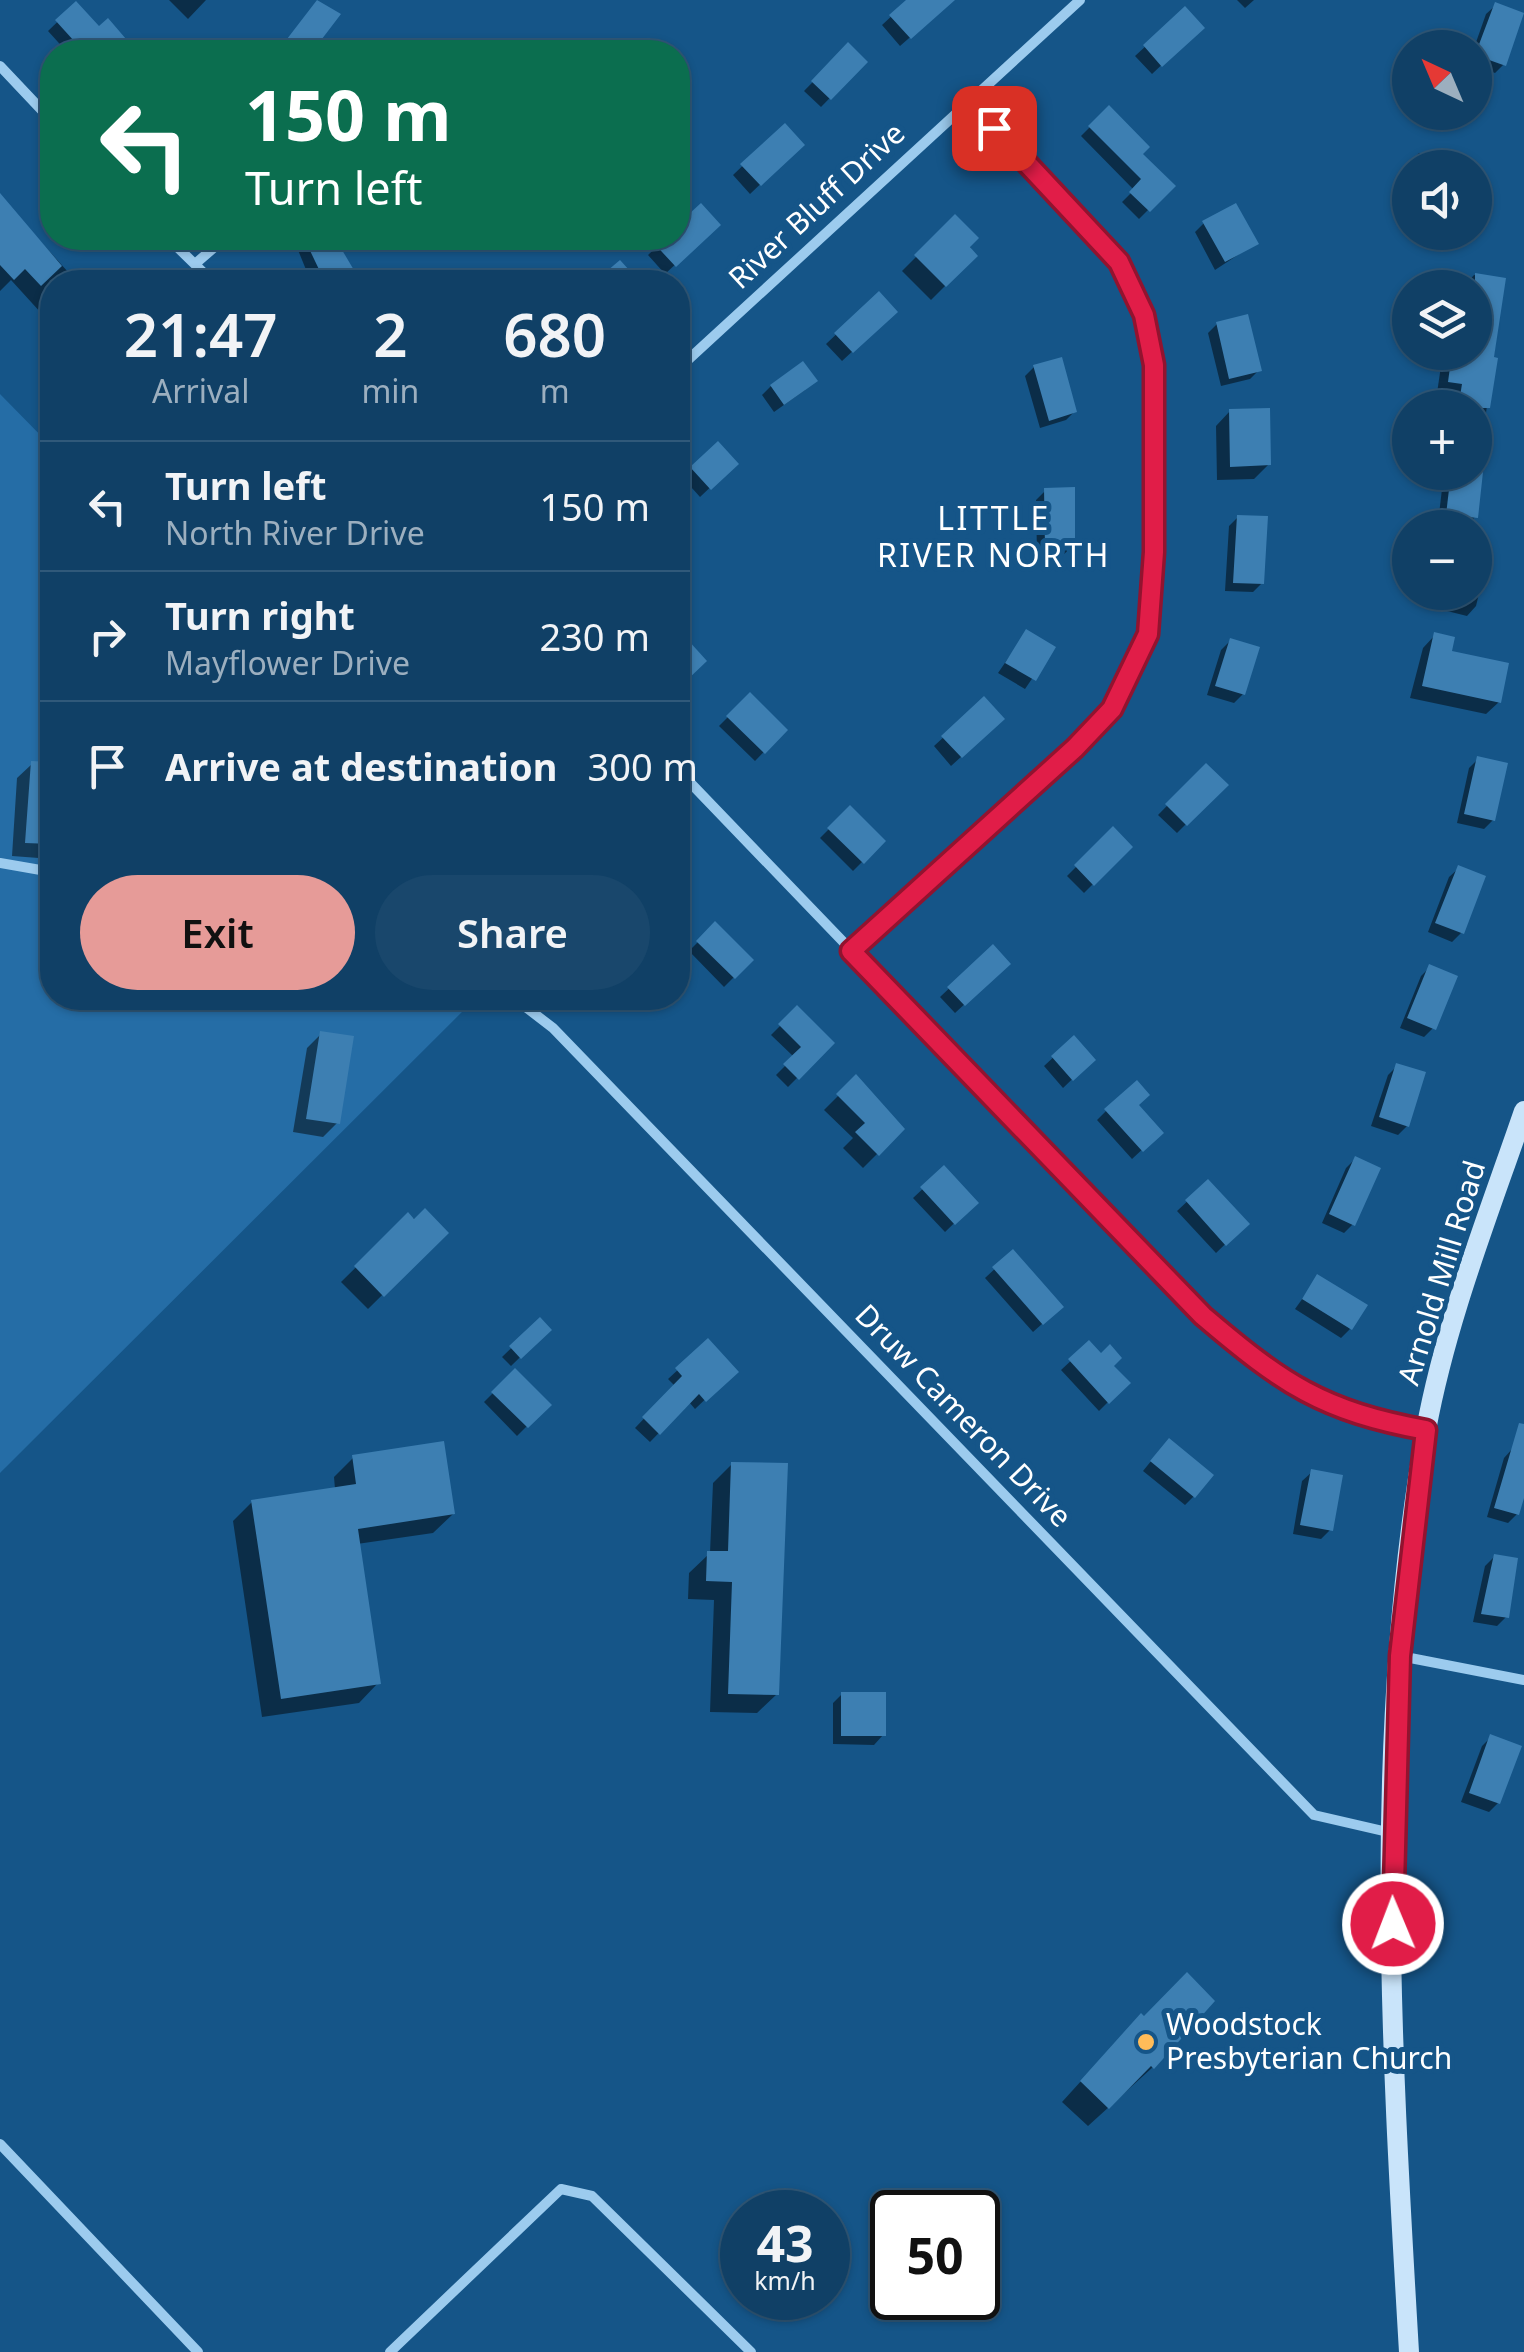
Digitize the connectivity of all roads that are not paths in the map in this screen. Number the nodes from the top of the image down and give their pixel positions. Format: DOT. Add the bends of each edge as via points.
graph roads {
  1 [pos="1080,0"];
  2 [pos="0,66"];
  3 [pos="970,100"];
  4 [pos="40,108"];
  5 [pos="181,250"];
  6 [pos="211,250"];
  7 [pos="196,264"];
  8 [pos="202,270"];
  9 [pos="690,358"];
  10 [pos="690,783"];
  11 [pos="0,863"];
  12 [pos="40,870"];
  13 [pos="851,951"];
  14 [pos="528,1010"];
  15 [pos="1524,1111"];
  16 [pos="1426,1430"];
  17 [pos="1400,1656"];
  18 [pos="1524,1680"];
  19 [pos="1394,1833"];
  20 [pos="0,2144"];
  21 [pos="198,2352"];
  22 [pos="390,2352"];
  23 [pos="751,2352"];
  24 [pos="1409,2352"];
  1 -- 3 [label="street, River Bluff Drive"];
  2 -- 4 [label="street"];
  3 -- 9 [label="street, River Bluff Drive"];
  3 -- 13 [label="street" via="1119,262 1144,315 1154,365 1148,634 1112,709"];
  5 -- 7 [label="street"];
  6 -- 7 [label="street"];
  7 -- 8 [label="street"];
  10 -- 13 [label="street"];
  11 -- 12 [label="street"];
  13 -- 16 [label="street" via="1203,1316 1253,1359 1324,1404"];
  14 -- 19 [label="street, Druw Cameron Drive" via="567,1042 1314,1815"];
  15 -- 16 [label="main road, Arnold Mill Road" via="1450,1329"];
  16 -- 17 [label="main road, Arnold Mill Road"];
  17 -- 18 [label="street"];
  17 -- 19 [label="main road, Arnold Mill Road"];
  19 -- 24 [label="main road, Arnold Mill Road" via="1397,2162"];
  20 -- 21 [label="street"];
  22 -- 23 [label="street" via="561,2189 592,2196"];
}
